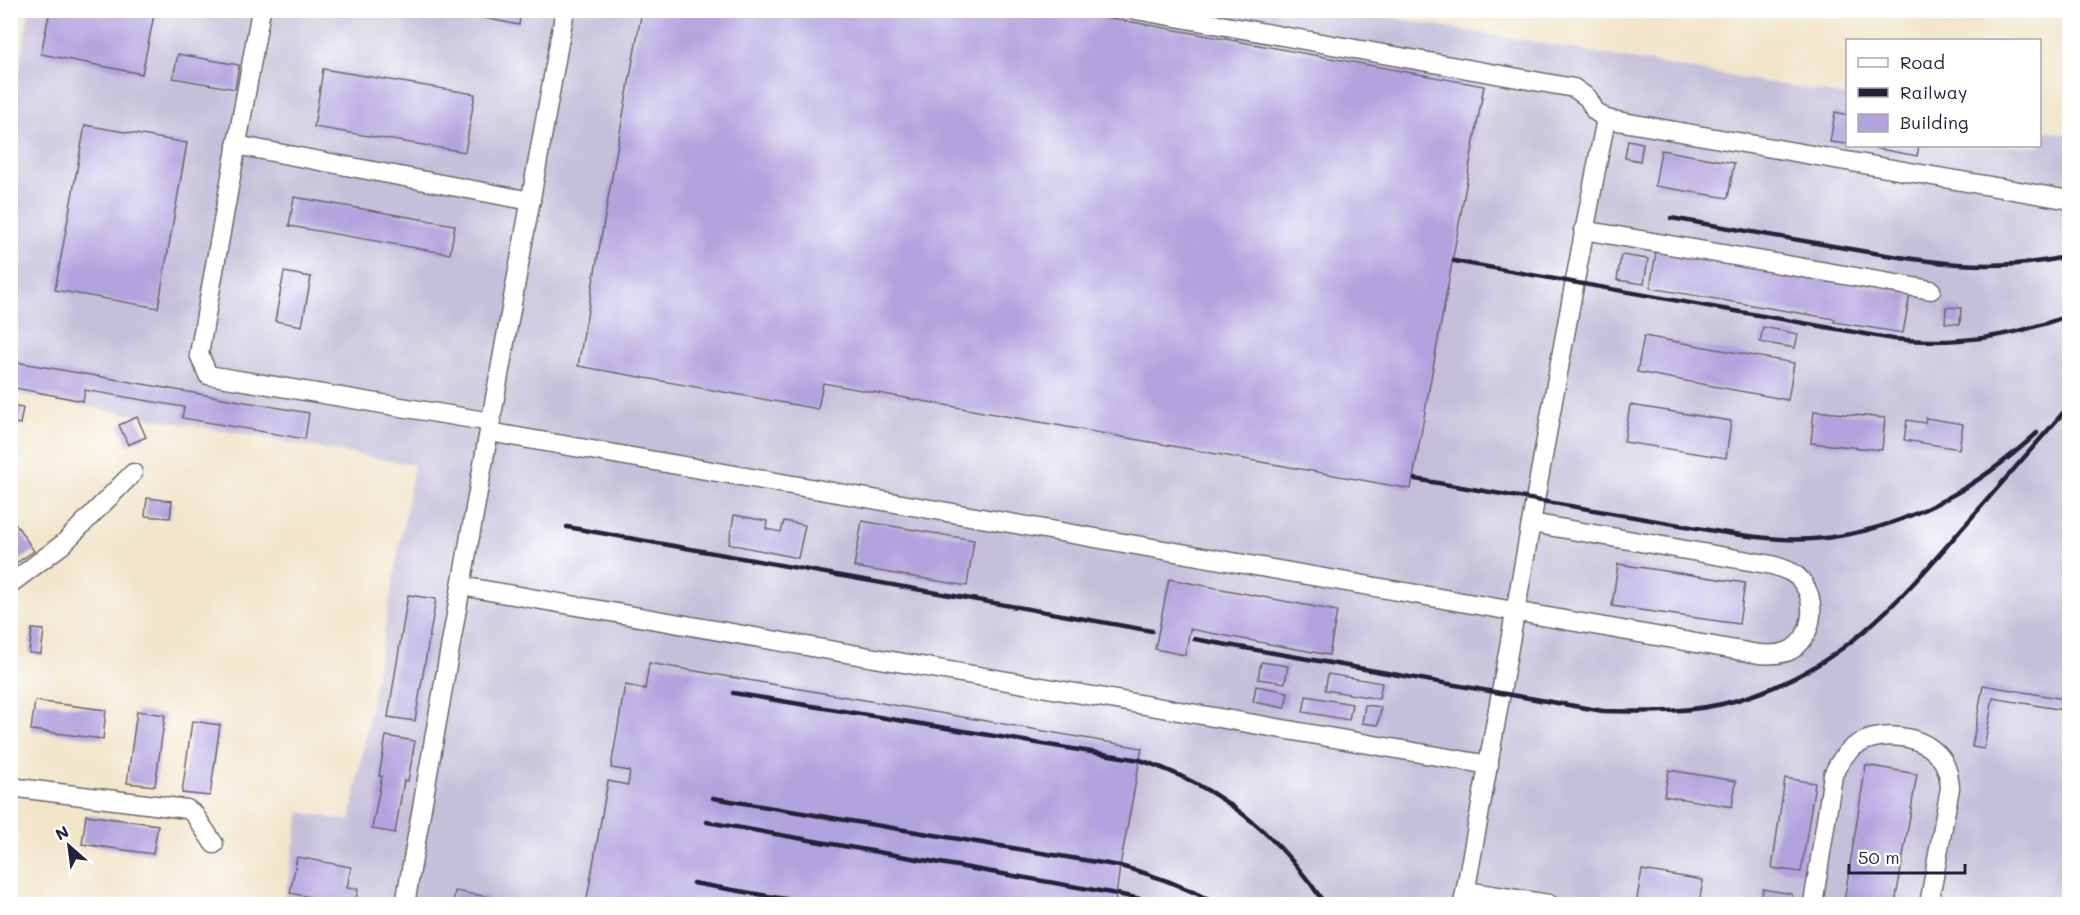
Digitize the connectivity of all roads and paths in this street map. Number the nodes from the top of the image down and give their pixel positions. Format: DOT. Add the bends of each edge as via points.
graph roads {
  1 [pos="261,10"];
  2 [pos="565,10"];
  3 [pos="1136,10"];
  4 [pos="1606,119"];
  5 [pos="237,145"];
  6 [pos="2070,200"];
  7 [pos="531,201"];
  8 [pos="1583,230"];
  9 [pos="1931,291"];
  10 [pos="490,427"];
  11 [pos="133,473"];
  12 [pos="1532,523"];
  13 [pos="10,584"];
  14 [pos="461,586"];
  15 [pos="1516,613"];
  16 [pos="1489,765"];
  17 [pos="10,786"];
  18 [pos="214,844"];
  19 [pos="1464,898"];
  20 [pos="405,904"];
  21 [pos="1549,904"];
  22 [pos="1813,904"];
  23 [pos="1929,904"];
  1 -- 5 [label="street"];
  2 -- 7 [label="street"];
  3 -- 4 [label="street" via="1574,88"];
  4 -- 6 [label="street"];
  4 -- 8 [label="street"];
  5 -- 7 [label="street"];
  5 -- 10 [label="street" via="199,354 208,375"];
  7 -- 10 [label="street"];
  8 -- 9 [label="street"];
  8 -- 12 [label="street"];
  10 -- 14 [label="street"];
  10 -- 15 [label="street"];
  11 -- 13 [label="street" via="63,544"];
  12 -- 15 [label="street"];
  12 -- 15 [label="street" via="1786,569 1804,584 1810,599 1809,628 1790,650 1775,655"];
  14 -- 16 [label="street"];
  14 -- 20 [label="street"];
  15 -- 16 [label="street"];
  16 -- 19 [label="street"];
  17 -- 18 [label="street" via="187,809"];
  19 -- 21 [label="street"];
  22 -- 23 [label="street" via="1833,775 1853,747 1869,738 1889,736 1925,745 1940,757 1948,771 1950,788"];
}
